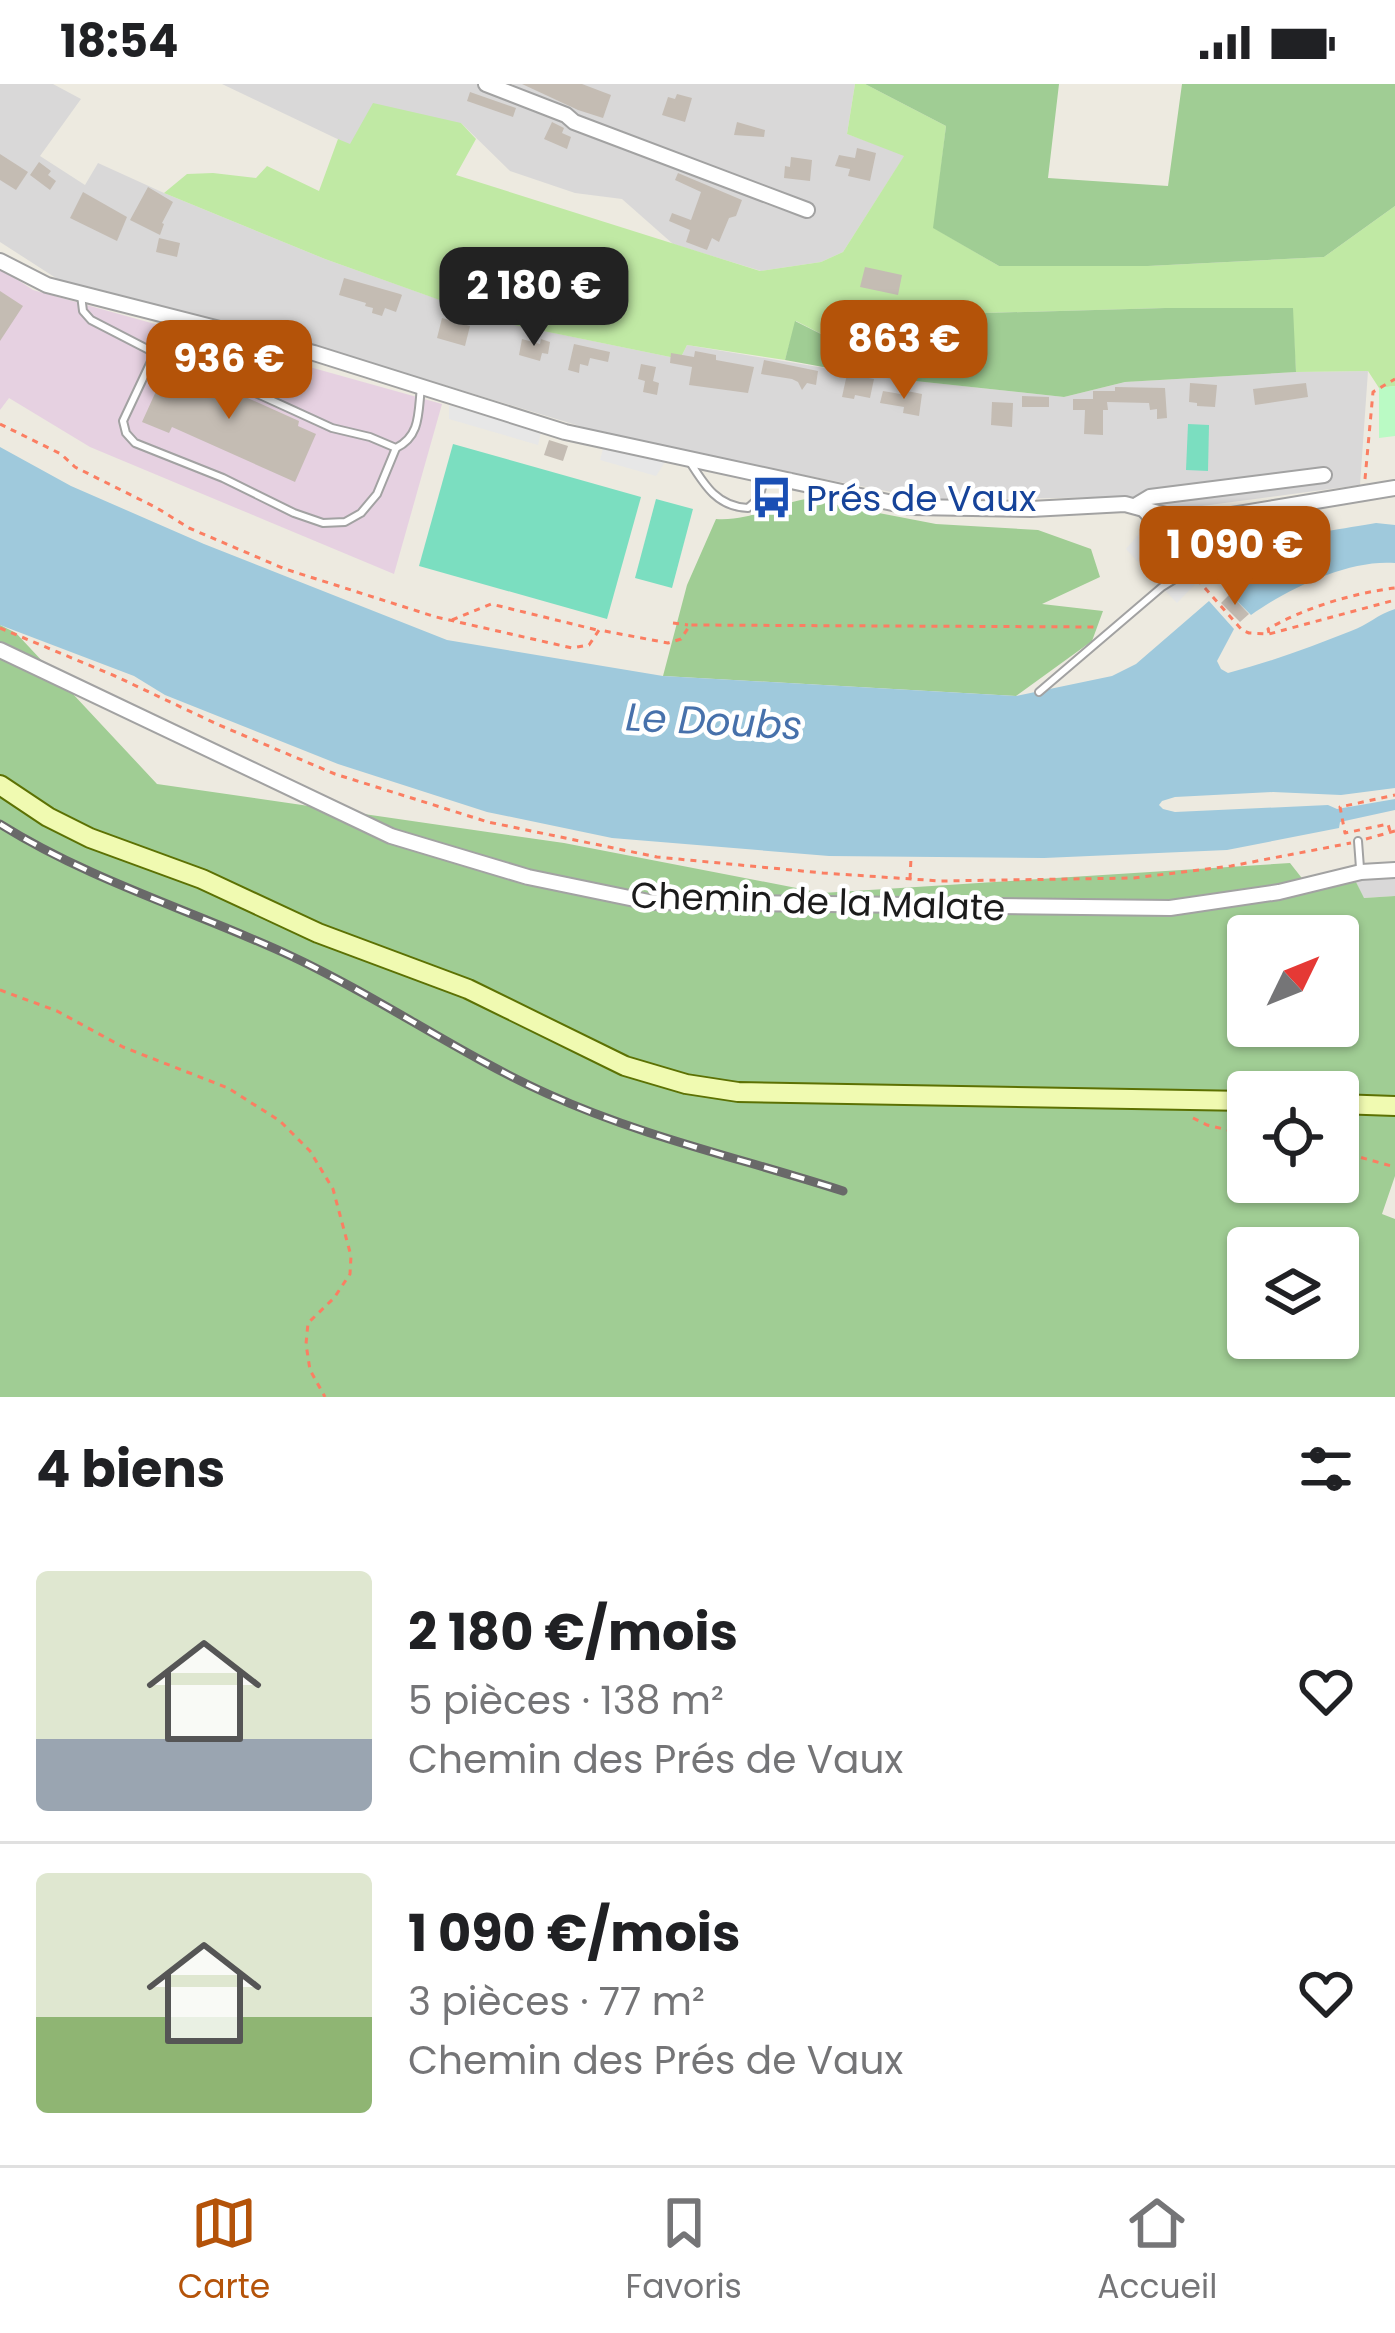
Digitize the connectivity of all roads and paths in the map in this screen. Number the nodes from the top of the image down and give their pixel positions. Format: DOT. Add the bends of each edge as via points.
graph roads {
  1 [pos="486,84"];
  2 [pos="807,210"];
  3 [pos="0,261"];
  4 [pos="81,295"];
  5 [pos="155,353"];
  6 [pos="1395,379"];
  7 [pos="421,386"];
  8 [pos="0,424"];
  9 [pos="396,448"];
  10 [pos="688,459"];
  11 [pos="1324,475"];
  12 [pos="764,476"];
  13 [pos="1395,488"];
  14 [pos="1364,492"];
  15 [pos="1135,506"];
  16 [pos="1258,510"];
  17 [pos="1194,572"];
  18 [pos="1395,588"];
  19 [pos="1395,600"];
  20 [pos="452,620"];
  21 [pos="674,622"];
  22 [pos="690,625"];
  23 [pos="1113,627"];
  24 [pos="0,628"];
  25 [pos="598,630"];
  26 [pos="1269,634"];
  27 [pos="0,650"];
  28 [pos="1040,692"];
  29 [pos="0,785"];
  30 [pos="1395,795"];
  31 [pos="1393,832"];
  32 [pos="1358,841"];
  33 [pos="911,858"];
  34 [pos="1395,870"];
  35 [pos="1361,872"];
  36 [pos="910,879"];
  37 [pos="0,990"];
  38 [pos="1227,1101"];
  39 [pos="1359,1104"];
  40 [pos="1395,1106"];
  41 [pos="1188,1115"];
  42 [pos="1227,1130"];
  43 [pos="1359,1157"];
  44 [pos="1395,1167"];
  45 [pos="325,1397"];
  1 -- 2 [label="street"];
  3 -- 4 [label="street"];
  4 -- 5 [label="lane" via="91,320"];
  4 -- 7 [label="street"];
  5 -- 9 [label="lane"];
  5 -- 9 [label="lane" via="123,421 126,434 294,513 323,523 361,513"];
  6 -- 14 [label="path" via="1373,392"];
  7 -- 9 [label="lane" via="417,429"];
  7 -- 10 [label="street" via="565,432"];
  8 -- 20 [label="path" via="190,528 285,568"];
  10 -- 12 [label="street"];
  10 -- 12 [label="lane" via="734,508 759,498"];
  11 -- 15 [label="street" via="1150,497"];
  12 -- 15 [label="street" via="911,507"];
  13 -- 14 [label="street"];
  14 -- 16 [label="street"];
  15 -- 16 [label="street" via="1208,519"];
  15 -- 17 [label="lane"];
  16 -- 17 [label="path"];
  17 -- 23 [label="lane"];
  17 -- 26 [label="path" via="1241,629"];
  18 -- 26 [label="path" via="1292,616"];
  19 -- 26 [label="path"];
  20 -- 25 [label="path" via="491,604"];
  20 -- 25 [label="path" via="572,648 590,645"];
  21 -- 22 [label="path"];
  22 -- 23 [label="path"];
  22 -- 25 [label="path" via="682,640 668,644"];
  23 -- 28 [label="lane"];
  24 -- 36 [label="path, Chemin de la Malate" via="335,774 488,822 657,857"];
  27 -- 35 [label="street, Chemin de la Malate" via="391,836 649,902 1170,908"];
  29 -- 38 [label="main road" via="90,838 468,989 625,1066 686,1084 738,1092"];
  30 -- 31 [label="path" via="1340,807 1346,833 1388,824"];
  31 -- 32 [label="path, Chemin de la Malate"];
  32 -- 35 [label="lane"];
  32 -- 36 [label="path, Chemin de la Malate" via="1134,878"];
  33 -- 36 [label="path"];
  34 -- 35 [label="street, Chemin de la Malate"];
  37 -- 45 [label="path" via="228,1088 280,1120 310,1151 333,1189 351,1256 350,1274 308,1323 310,1370"];
  39 -- 40 [label="main road"];
  41 -- 42 [label="path"];
  43 -- 44 [label="path"];
}
